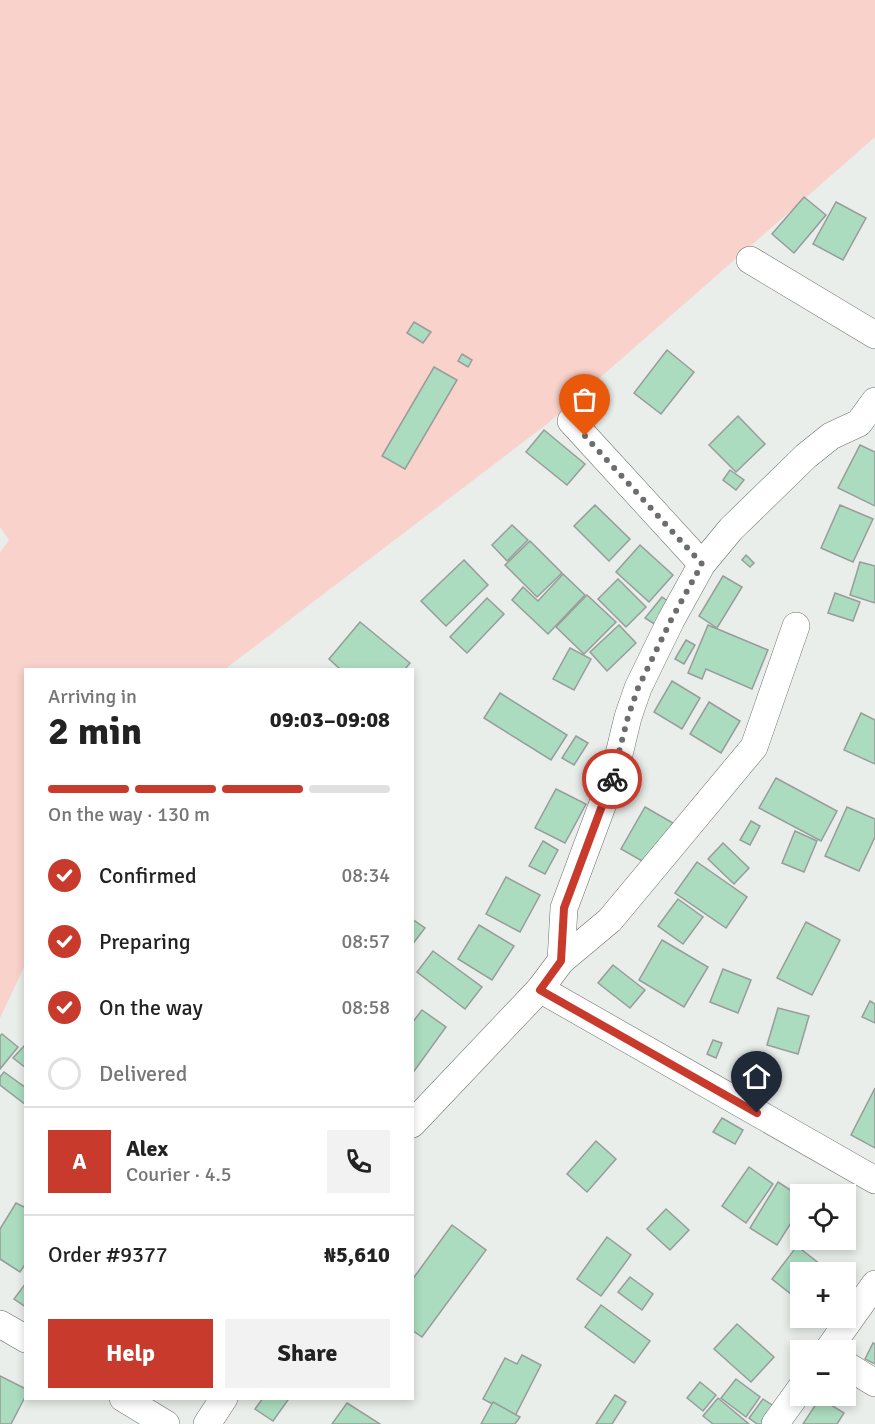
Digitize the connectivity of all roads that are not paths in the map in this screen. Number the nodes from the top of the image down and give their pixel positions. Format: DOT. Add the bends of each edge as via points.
graph roads {
  1 [pos="750,260"];
  2 [pos="875,335"];
  3 [pos="875,401"];
  4 [pos="571,421"];
  5 [pos="867,425"];
  6 [pos="702,564"];
  7 [pos="796,626"];
  8 [pos="561,961"];
  9 [pos="540,990"];
  10 [pos="414,1122"];
  11 [pos="875,1180"];
  12 [pos="875,1284"];
  13 [pos="0,1324"];
  14 [pos="24,1338"];
  15 [pos="835,1340"];
  16 [pos="856,1371"];
  17 [pos="875,1383"];
  18 [pos="126,1400"];
  19 [pos="790,1403"];
  20 [pos="166,1424"];
  21 [pos="775,1424"];
  1 -- 2 [label="street"];
  3 -- 5 [label="street"];
  4 -- 6 [label="street"];
  5 -- 6 [label="street" via="831,436 806,456 730,529"];
  6 -- 8 [label="street" via="638,688 615,771 564,908"];
  7 -- 8 [label="street" via="754,747 610,920"];
  8 -- 9 [label="street"];
  9 -- 10 [label="street"];
  9 -- 11 [label="street"];
  12 -- 15 [label="street"];
  13 -- 14 [label="street"];
  16 -- 17 [label="street"];
  18 -- 20 [label="street"];
  19 -- 21 [label="street"];
}
